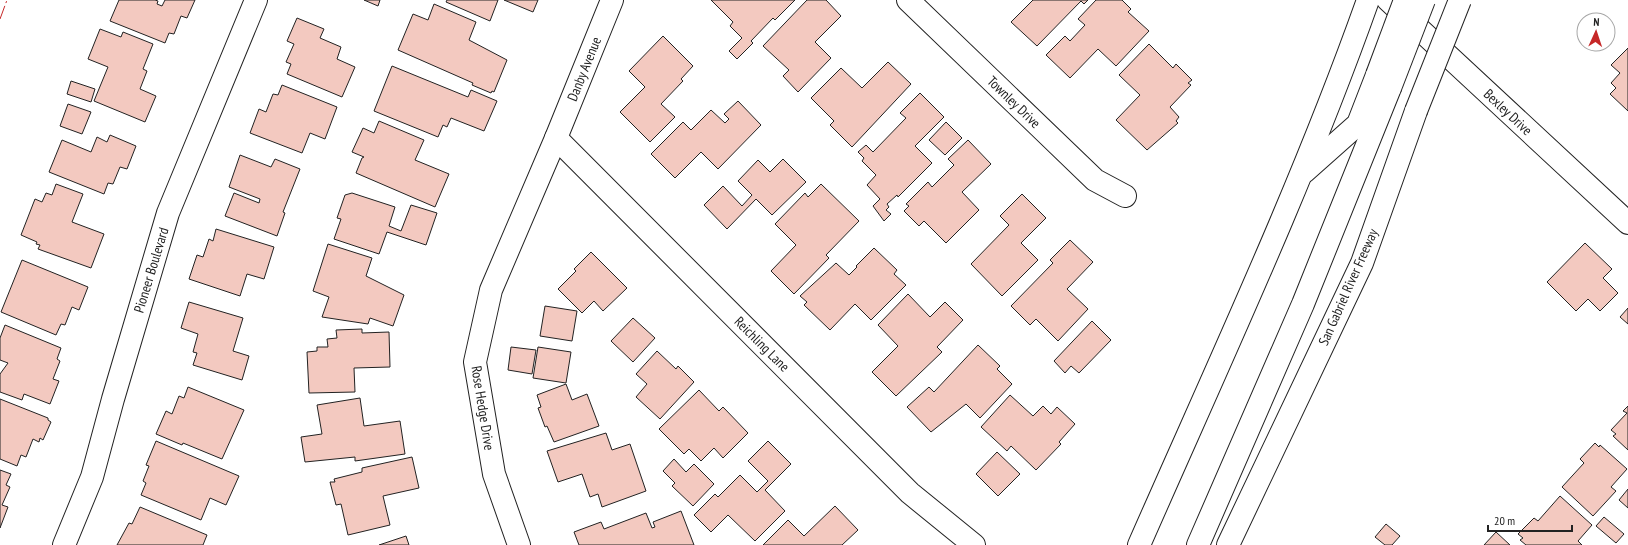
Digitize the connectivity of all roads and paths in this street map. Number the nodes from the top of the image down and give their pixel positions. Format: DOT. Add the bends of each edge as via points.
graph roads {
  1 [pos="256,0"];
  2 [pos="612,0"];
  3 [pos="908,0"];
  4 [pos="1368,0"];
  5 [pos="1388,0"];
  6 [pos="1406,0"];
  7 [pos="1424,0"];
  8 [pos="1460,0"];
  9 [pos="1384,81"];
  10 [pos="556,138"];
  11 [pos="1300,176"];
  12 [pos="1125,196"];
  13 [pos="1628,223"];
  14 [pos="64,545"];
  15 [pos="519,545"];
  16 [pos="974,545"];
  17 [pos="1139,545"];
  18 [pos="1198,545"];
  19 [pos="1228,545"];
  1 -- 14 [label="main road, Pioneer Boulevard" via="168,213 92,477"];
  2 -- 10 [label="main road, Danby Avenue"];
  3 -- 12 [label="main road, Townley Drive" via="1095,180"];
  4 -- 11 [label="main road"];
  5 -- 13 [label="main road, Bexley Drive"];
  6 -- 9 [label="main road, bridge"];
  7 -- 9 [label="main road, bridge"];
  8 -- 19 [label="main road, San Gabriel River Freeway, bridge" via="1416,111 1362,263"];
  9 -- 11 [label="main road" via="1358,124"];
  9 -- 18 [label="main road" via="1303,304"];
  10 -- 15 [label="main road, Rose Hedge Drive" via="491,290 475,362 494,474"];
  10 -- 16 [label="main road, Reichling Lane" via="910,492"];
  11 -- 17 [label="main road"];
}
